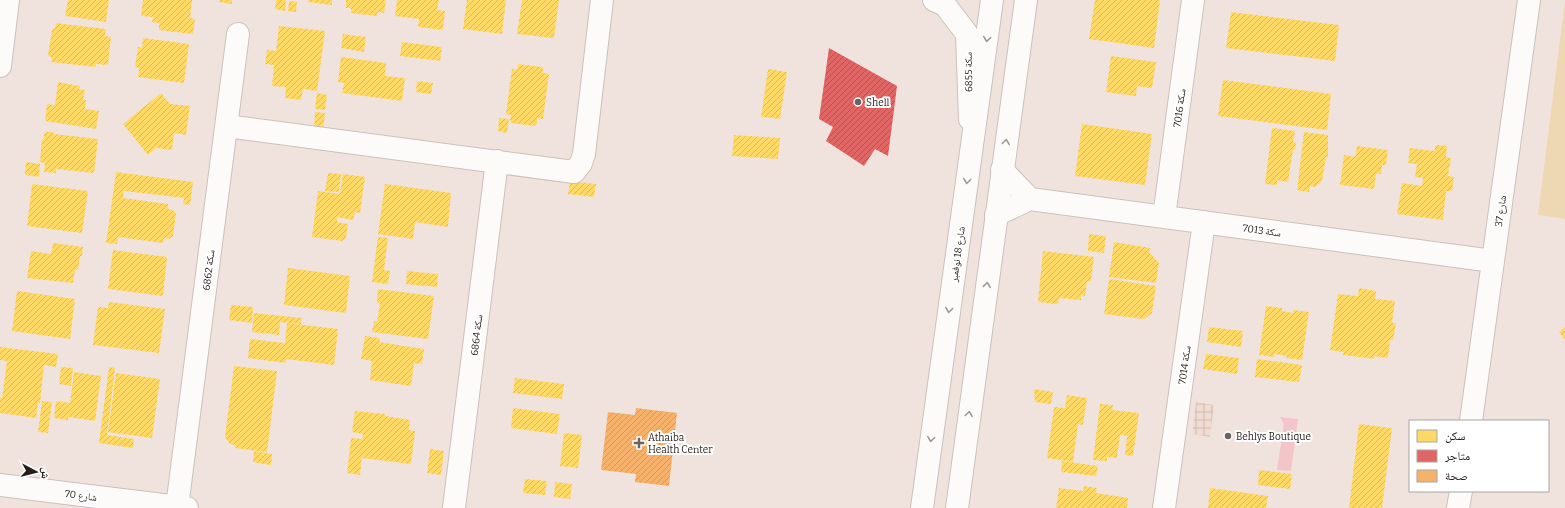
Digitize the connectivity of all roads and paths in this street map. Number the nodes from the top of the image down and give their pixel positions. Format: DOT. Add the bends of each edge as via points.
graph roads {
  1 [pos="8,0"];
  2 [pos="602,0"];
  3 [pos="934,0"];
  4 [pos="992,0"];
  5 [pos="1026,0"];
  6 [pos="1193,0"];
  7 [pos="1529,0"];
  8 [pos="238,34"];
  9 [pos="0,66"];
  10 [pos="226,126"];
  11 [pos="971,158"];
  12 [pos="497,162"];
  13 [pos="1002,170"];
  14 [pos="1030,199"];
  15 [pos="996,216"];
  16 [pos="1164,217"];
  17 [pos="1204,222"];
  18 [pos="1493,261"];
  19 [pos="1471,420"];
  20 [pos="0,485"];
  21 [pos="1461,492"];
  22 [pos="182,507"];
  23 [pos="454,508"];
  24 [pos="922,508"];
  25 [pos="957,508"];
  26 [pos="1164,508"];
  27 [pos="1458,508"];
  1 -- 9 [label="street"];
  2 -- 12 [label="street" via="581,163 574,172"];
  3 -- 11 [label="street, سكة 6855" via="945,5 967,34"];
  4 -- 11 [label="street, شارع 18 نوفمبر, one-way"];
  13 -- 5 [label="street, one-way"];
  6 -- 16 [label="street, سكة 7016"];
  7 -- 18 [label="street, شارع 37"];
  8 -- 10 [label="street, سكة 6862"];
  10 -- 12 [label="street"];
  10 -- 22 [label="street, سكة 6862"];
  11 -- 24 [label="street, شارع 18 نوفمبر, one-way"];
  12 -- 23 [label="street, سكة 6864"];
  13 -- 14 [label="street"];
  13 -- 15 [label="street"];
  14 -- 15 [label="street"];
  14 -- 16 [label="street, سكة 7013"];
  25 -- 15 [label="street, one-way"];
  16 -- 17 [label="street, سكة 7013"];
  17 -- 18 [label="street, سكة 7013"];
  17 -- 26 [label="street, سكة 7014"];
  18 -- 19 [label="street, شارع 37"];
  20 -- 22 [label="street, شارع 70"];
  21 -- 27 [label="street"];
}
